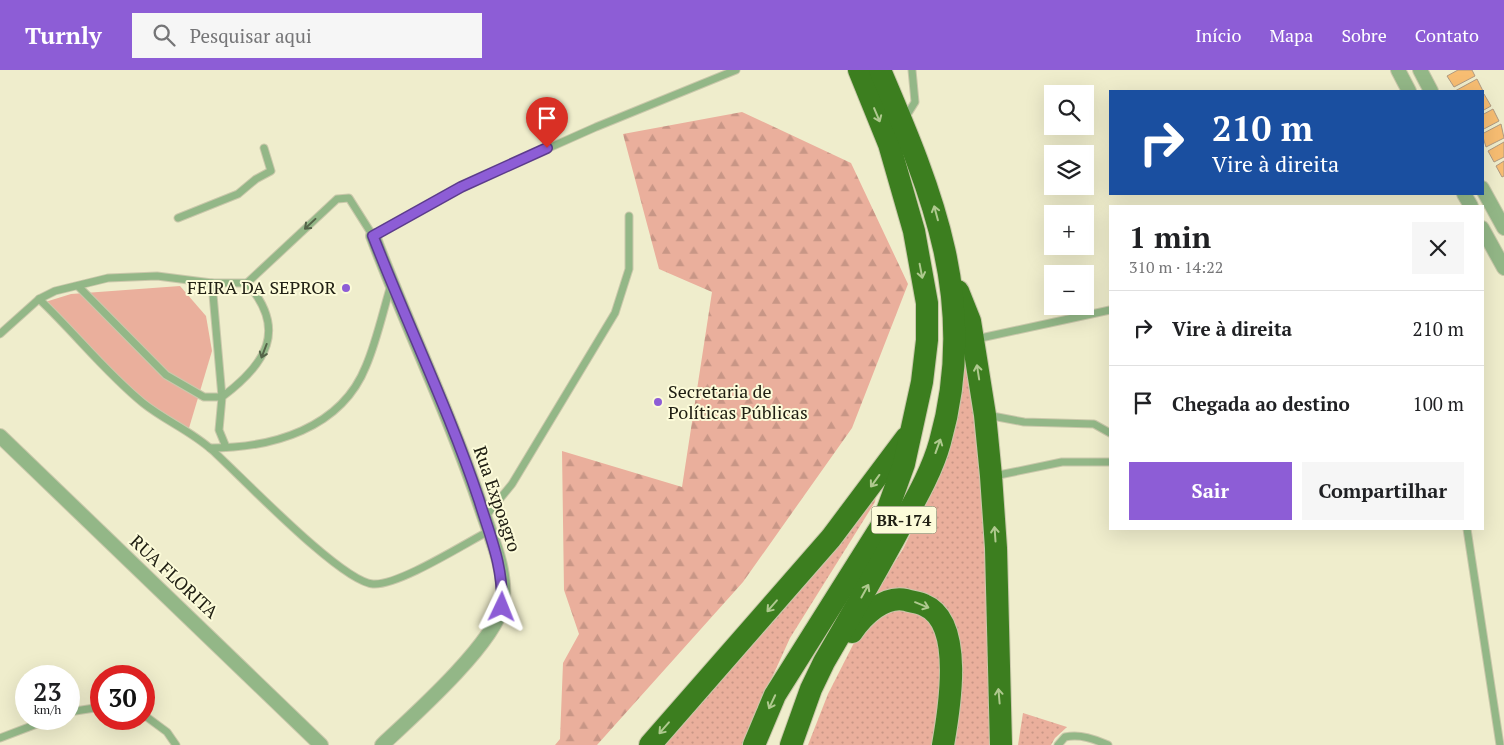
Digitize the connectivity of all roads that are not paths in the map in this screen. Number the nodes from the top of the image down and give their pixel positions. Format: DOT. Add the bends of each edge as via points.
graph roads {
  1 [pos="736,70"];
  2 [pos="859,70"];
  3 [pos="880,70"];
  4 [pos="912,70"];
  5 [pos="1398,70"];
  6 [pos="1420,70"];
  7 [pos="1408,90"];
  8 [pos="1430,90"];
  9 [pos="902,122"];
  10 [pos="264,148"];
  11 [pos="1484,192"];
  12 [pos="629,216"];
  13 [pos="178,218"];
  14 [pos="1504,228"];
  15 [pos="1484,232"];
  16 [pos="373,236"];
  17 [pos="1504,268"];
  18 [pos="951,277"];
  19 [pos="212,283"];
  20 [pos="247,283"];
  21 [pos="392,284"];
  22 [pos="78,286"];
  23 [pos="39,299"];
  24 [pos="1109,310"];
  25 [pos="0,334"];
  26 [pos="973,340"];
  27 [pos="222,397"];
  28 [pos="985,415"];
  29 [pos="914,427"];
  30 [pos="1109,432"];
  31 [pos="0,436"];
  32 [pos="226,447"];
  33 [pos="210,448"];
  34 [pos="1109,462"];
  35 [pos="991,476"];
  36 [pos="486,524"];
  37 [pos="1467,530"];
  38 [pos="811,689"];
  39 [pos="155,723"];
  40 [pos="21,730"];
  41 [pos="0,738"];
  42 [pos="176,745"];
  43 [pos="321,745"];
  44 [pos="382,745"];
  45 [pos="650,745"];
  46 [pos="754,745"];
  47 [pos="791,745"];
  48 [pos="943,745"];
  49 [pos="1002,745"];
  50 [pos="1058,745"];
  51 [pos="1108,745"];
  52 [pos="1500,745"];
  1 -- 16 [label="lane" via="461,187"];
  2 -- 29 [label="highway, BR-174, one-way" via="889,144 914,231 927,303 927,340"];
  3 -- 9 [label="highway, BR-174"];
  4 -- 9 [label="lane" via="915,102"];
  5 -- 7 [label="street"];
  6 -- 8 [label="street"];
  18 -- 9 [label="highway, BR-174, one-way" via="933,203"];
  10 -- 13 [label="lane" via="271,171 238,194"];
  11 -- 14 [label="street"];
  12 -- 36 [label="lane" via="629,269 615,313"];
  15 -- 17 [label="street"];
  16 -- 20 [label="lane, one-way" via="349,198 340,198"];
  16 -- 21 [label="street, Rua Expoagro"];
  18 -- 26 [label="highway" via="964,304"];
  38 -- 18 [label="highway, BR-174, one-way" via="918,494 940,442 952,383"];
  19 -- 20 [label="lane"];
  19 -- 22 [label="lane" via="157,276 123,276"];
  19 -- 27 [label="lane"];
  20 -- 27 [label="lane, one-way" via="266,310 267,349 249,376"];
  21 -- 32 [label="lane" via="366,365 357,385 337,410 312,428 283,438"];
  21 -- 36 [label="street, Rua Expoagro" via="465,459"];
  22 -- 23 [label="lane" via="55,291"];
  22 -- 27 [label="lane" via="166,375 204,397"];
  23 -- 25 [label="lane"];
  23 -- 33 [label="lane" via="103,366 144,403"];
  24 -- 26 [label="lane"];
  28 -- 26 [label="highway, one-way"];
  27 -- 32 [label="lane" via="219,430"];
  28 -- 30 [label="lane" via="1024,422 1094,424"];
  28 -- 35 [label="highway"];
  29 -- 45 [label="highway, one-way" via="831,538"];
  29 -- 46 [label="highway, BR-174, one-way" via="882,525 780,686"];
  31 -- 43 [label="street, RUA FLORITA"];
  32 -- 33 [label="lane"];
  33 -- 36 [label="lane" via="338,566 362,582 374,585 411,572"];
  34 -- 35 [label="lane" via="1062,462"];
  49 -- 35 [label="highway, one-way"];
  36 -- 44 [label="street, Rua Expoagro" via="502,579 502,607 486,640"];
  37 -- 52 [label="lane"];
  38 -- 47 [label="highway, BR-174"];
  38 -- 48 [label="highway, one-way" via="860,621 879,605 900,599 926,605 942,621 951,645 952,666"];
  39 -- 42 [label="lane" via="167,732"];
  40 -- 41 [label="lane"];
  50 -- 51 [label="lane" via="1065,737 1073,736"];
}
